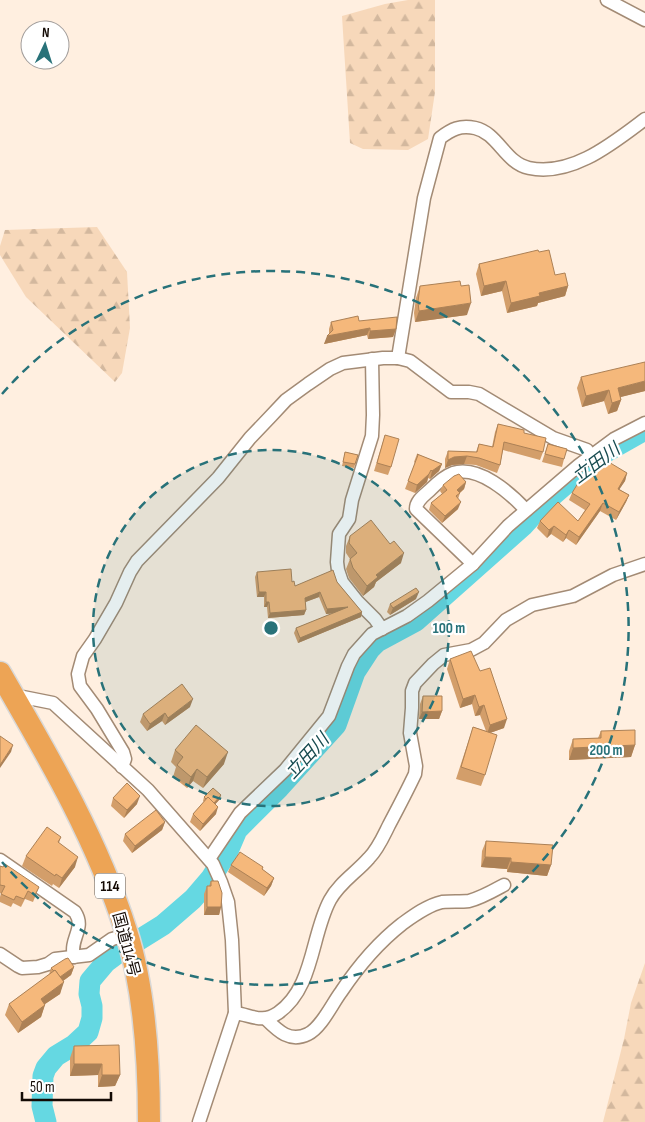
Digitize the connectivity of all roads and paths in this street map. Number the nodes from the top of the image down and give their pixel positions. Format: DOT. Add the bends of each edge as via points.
graph roads {
  1 [pos="606,0"];
  2 [pos="645,20"];
  3 [pos="645,119"];
  4 [pos="398,358"];
  5 [pos="372,359"];
  6 [pos="645,423"];
  7 [pos="591,456"];
  8 [pos="526,510"];
  9 [pos="473,564"];
  10 [pos="645,564"];
  11 [pos="382,629"];
  12 [pos="0,673"];
  13 [pos="13,696"];
  14 [pos="122,767"];
  15 [pos="209,859"];
  16 [pos="0,860"];
  17 [pos="504,885"];
  18 [pos="127,935"];
  19 [pos="0,954"];
  20 [pos="74,957"];
  21 [pos="234,1014"];
  22 [pos="266,1019"];
  23 [pos="149,1122"];
  24 [pos="199,1122"];
  1 -- 2 [label="street"];
  3 -- 4 [label="street" via="597,154 564,166 544,169 528,168 512,160 483,130 464,126 440,138 424,198"];
  4 -- 5 [label="street"];
  4 -- 7 [label="street" via="410,361 451,392 479,394 554,438 587,450"];
  5 -- 11 [label="street" via="372,436 348,519 340,534 337,562 342,582"];
  5 -- 14 [label="street" via="343,363 330,369 286,400 130,572 116,603 82,656 78,674 80,686 123,752"];
  6 -- 7 [label="street" via="614,439"];
  7 -- 8 [label="street"];
  8 -- 9 [label="street"];
  8 -- 9 [label="street" via="506,490 469,473 456,472 440,480 418,501 416,509"];
  9 -- 11 [label="street" via="407,616"];
  10 -- 22 [label="street" via="608,577 573,596 532,605 506,620 484,643 471,650 444,655 415,683 410,733 415,774 378,847 331,899 298,989 279,1012"];
  11 -- 15 [label="street" via="372,634 354,654 329,716 285,770 240,813"];
  12 -- 13 [label="highway, 国道114号 / 114"];
  13 -- 14 [label="street" via="53,703"];
  13 -- 18 [label="highway, 国道114号 / 114" via="91,840"];
  14 -- 15 [label="street" via="148,790"];
  15 -- 21 [label="street" via="222,882 228,902"];
  16 -- 20 [label="street" via="75,912 80,924 72,946"];
  17 -- 22 [label="street" via="470,901 442,902 429,907 401,925 351,978 310,1033 299,1037 284,1036"];
  18 -- 20 [label="street" via="112,939 89,956"];
  18 -- 23 [label="highway, 国道114号 / 114" via="145,1033"];
  19 -- 20 [label="street" via="22,968"];
  21 -- 22 [label="street"];
  21 -- 24 [label="street"];
}
